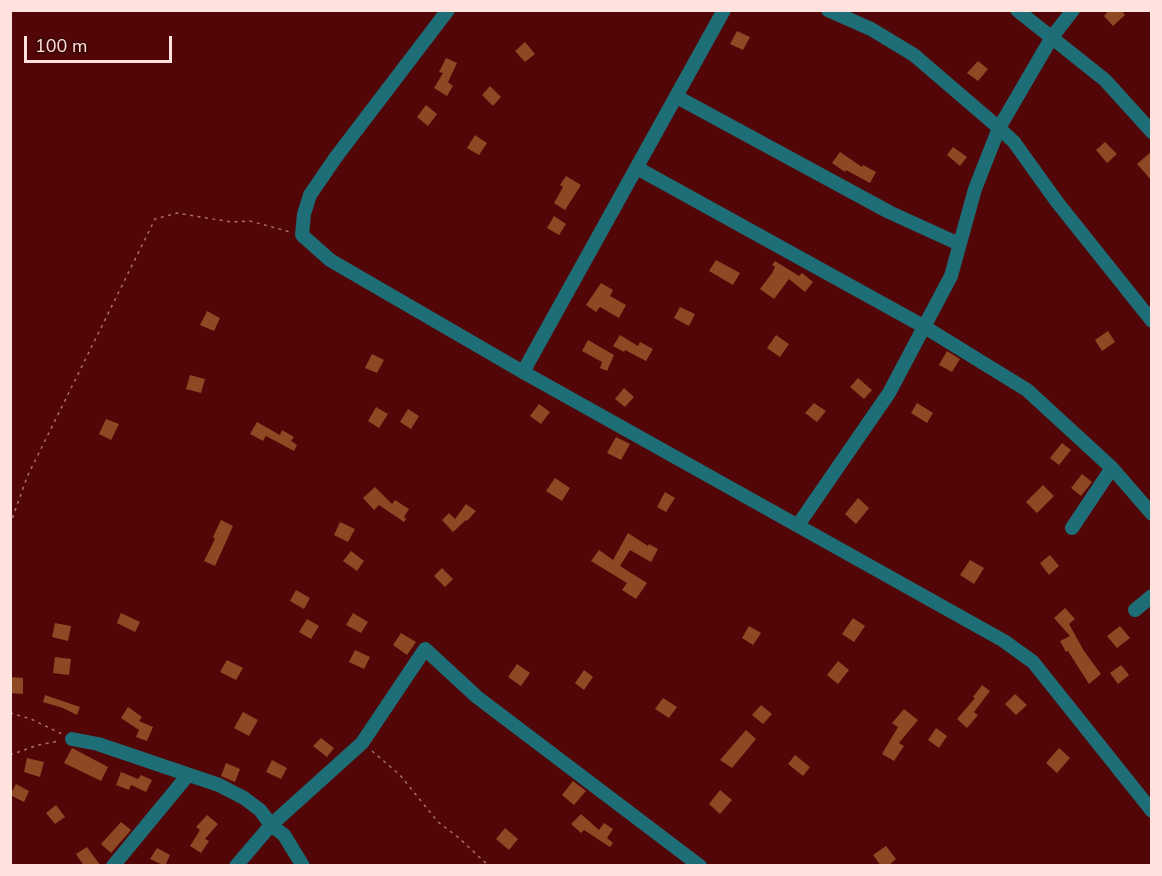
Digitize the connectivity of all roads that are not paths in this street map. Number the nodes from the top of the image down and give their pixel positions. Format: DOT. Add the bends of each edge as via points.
graph roads {
  1 [pos="448,10"];
  2 [pos="724,10"];
  3 [pos="828,10"];
  4 [pos="1017,10"];
  5 [pos="1073,10"];
  6 [pos="1052,37"];
  7 [pos="677,97"];
  8 [pos="999,128"];
  9 [pos="1152,132"];
  10 [pos="637,168"];
  11 [pos="959,244"];
  12 [pos="1152,321"];
  13 [pos="923,326"];
  14 [pos="523,372"];
  15 [pos="1112,468"];
  16 [pos="1152,514"];
  17 [pos="798,525"];
  18 [pos="1072,528"];
  19 [pos="1152,596"];
  20 [pos="1135,610"];
  21 [pos="72,739"];
  22 [pos="188,775"];
  23 [pos="1152,811"];
  24 [pos="271,825"];
  25 [pos="113,866"];
  26 [pos="236,866"];
  27 [pos="303,866"];
  28 [pos="700,866"];
  1 -- 14 [label="street" via="310,195 302,235 330,260"];
  2 -- 7 [label="street"];
  3 -- 8 [label="street" via="871,29 914,55"];
  4 -- 6 [label="street"];
  5 -- 6 [label="street"];
  6 -- 8 [label="street"];
  6 -- 9 [label="street" via="1105,80"];
  7 -- 10 [label="street"];
  7 -- 11 [label="street" via="890,212"];
  8 -- 11 [label="street"];
  8 -- 12 [label="street" via="1014,142"];
  10 -- 13 [label="street"];
  10 -- 14 [label="street"];
  11 -- 13 [label="street" via="951,276"];
  13 -- 15 [label="street" via="1027,390"];
  13 -- 17 [label="street" via="889,393"];
  14 -- 17 [label="street"];
  15 -- 16 [label="street"];
  15 -- 18 [label="street"];
  17 -- 23 [label="street" via="1004,641 1033,662"];
  19 -- 20 [label="street"];
  21 -- 22 [label="street"];
  22 -- 24 [label="street" via="244,798"];
  22 -- 25 [label="street"];
  24 -- 26 [label="street"];
  24 -- 27 [label="street" via="284,835"];
  24 -- 28 [label="street" via="362,743 425,649 477,697"];
}
